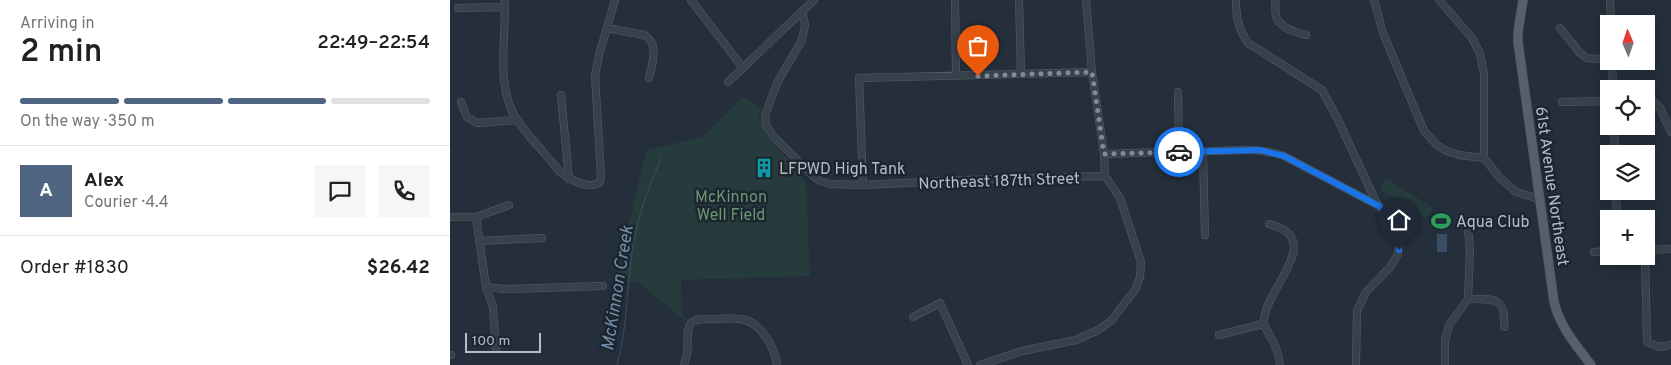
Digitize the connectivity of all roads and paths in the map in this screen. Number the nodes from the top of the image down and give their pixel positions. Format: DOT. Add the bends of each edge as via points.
graph roads {
  1 [pos="615,0"];
  2 [pos="691,0"];
  3 [pos="814,0"];
  4 [pos="955,0"];
  5 [pos="1019,0"];
  6 [pos="1086,0"];
  7 [pos="1236,0"];
  8 [pos="1275,0"];
  9 [pos="1374,0"];
  10 [pos="1439,0"];
  11 [pos="1523,0"];
  12 [pos="1610,0"];
  13 [pos="505,4"];
  14 [pos="458,8"];
  15 [pos="802,12"];
  16 [pos="1611,15"];
  17 [pos="607,28"];
  18 [pos="1560,28"];
  19 [pos="1306,35"];
  20 [pos="1600,60"];
  21 [pos="743,68"];
  22 [pos="1092,72"];
  23 [pos="1021,74"];
  24 [pos="956,76"];
  25 [pos="649,78"];
  26 [pos="728,82"];
  27 [pos="1178,92"];
  28 [pos="561,95"];
  29 [pos="1600,101"];
  30 [pos="461,102"];
  31 [pos="1562,102"];
  32 [pos="1655,104"];
  33 [pos="518,120"];
  34 [pos="1671,132"];
  35 [pos="1203,151"];
  36 [pos="1179,152"];
  37 [pos="1104,154"];
  38 [pos="1484,158"];
  39 [pos="1106,176"];
  40 [pos="569,179"];
  41 [pos="863,185"];
  42 [pos="1539,199"];
  43 [pos="509,205"];
  44 [pos="1379,206"];
  45 [pos="450,217"];
  46 [pos="476,218"];
  47 [pos="1269,224"];
  48 [pos="1468,228"];
  49 [pos="1206,235"];
  50 [pos="542,238"];
  51 [pos="479,241"];
  52 [pos="1671,249"];
  53 [pos="1655,250"];
  54 [pos="1594,252"];
  55 [pos="1600,252"];
  56 [pos="1645,265"];
  57 [pos="603,286"];
  58 [pos="486,287"];
  59 [pos="1468,298"];
  60 [pos="913,317"];
  61 [pos="1263,324"];
  62 [pos="1504,327"];
  63 [pos="1219,335"];
  64 [pos="1671,345"];
  65 [pos="496,349"];
  66 [pos="684,365"];
  67 [pos="777,365"];
  68 [pos="968,365"];
  69 [pos="980,365"];
  70 [pos="1280,365"];
  71 [pos="1356,365"];
  72 [pos="1445,365"];
  73 [pos="1591,365"];
  1 -- 17 [label="street"];
  2 -- 21 [label="street"];
  3 -- 15 [label="street"];
  4 -- 24 [label="street"];
  5 -- 23 [label="street"];
  6 -- 22 [label="street"];
  7 -- 44 [label="street" via="1238,25 1248,43 1322,90"];
  8 -- 19 [label="street" via="1276,18 1280,23"];
  9 -- 38 [label="street" via="1383,33 1424,131 1447,151"];
  10 -- 38 [label="street" via="1472,38 1481,60 1484,74"];
  11 -- 42 [label="main road, 61st Avenue Northeast" via="1518,42"];
  12 -- 16 [label="street"];
  13 -- 14 [label="street"];
  13 -- 33 [label="street" via="504,81"];
  15 -- 21 [label="street"];
  15 -- 41 [label="street, Northeast 187th Street" via="805,31 777,83 765,116 766,125 820,181"];
  17 -- 25 [label="street" via="644,36 652,42 654,54"];
  17 -- 40 [label="street" via="595,76 600,182 591,185"];
  18 -- 20 [label="street" via="1587,58"];
  21 -- 26 [label="street"];
  22 -- 23 [label="street"];
  22 -- 37 [label="street"];
  23 -- 24 [label="street"];
  24 -- 41 [label="street" via="859,78"];
  27 -- 36 [label="street"];
  28 -- 40 [label="street"];
  29 -- 31 [label="street"];
  30 -- 33 [label="street" via="467,117 477,123"];
  32 -- 34 [label="street" via="1660,108"];
  33 -- 40 [label="street"];
  35 -- 36 [label="street"];
  35 -- 44 [label="street" via="1272,152"];
  35 -- 49 [label="street"];
  36 -- 37 [label="street"];
  37 -- 39 [label="street"];
  38 -- 42 [label="street" via="1512,188"];
  39 -- 41 [label="street, Northeast 187th Street"];
  39 -- 69 [label="street" via="1120,198 1141,262 1140,277 1134,290 1112,320 1098,330 1076,340 1022,351"];
  42 -- 73 [label="main road, 61st Avenue Northeast" via="1556,312 1570,338"];
  43 -- 46 [label="street"];
  44 -- 71 [label="street" via="1398,229 1399,250 1391,266 1359,303"];
  45 -- 46 [label="street"];
  46 -- 51 [label="street"];
  47 -- 61 [label="street" via="1290,234 1294,246 1293,258 1266,305"];
  48 -- 59 [label="street"];
  50 -- 51 [label="street"];
  51 -- 58 [label="street"];
  52 -- 53 [label="street"];
  54 -- 55 [label="street"];
  56 -- 64 [label="street" via="1647,342"];
  57 -- 58 [label="street" via="504,290"];
  58 -- 65 [label="street" via="494,306"];
  59 -- 62 [label="street" via="1492,299 1498,303 1505,313"];
  59 -- 72 [label="street" via="1448,324"];
  60 -- 68 [label="street" via="940,302"];
  61 -- 63 [label="street"];
  61 -- 70 [label="street" via="1274,342"];
  66 -- 67 [label="street" via="690,324 704,319 749,321 772,345"];
}
